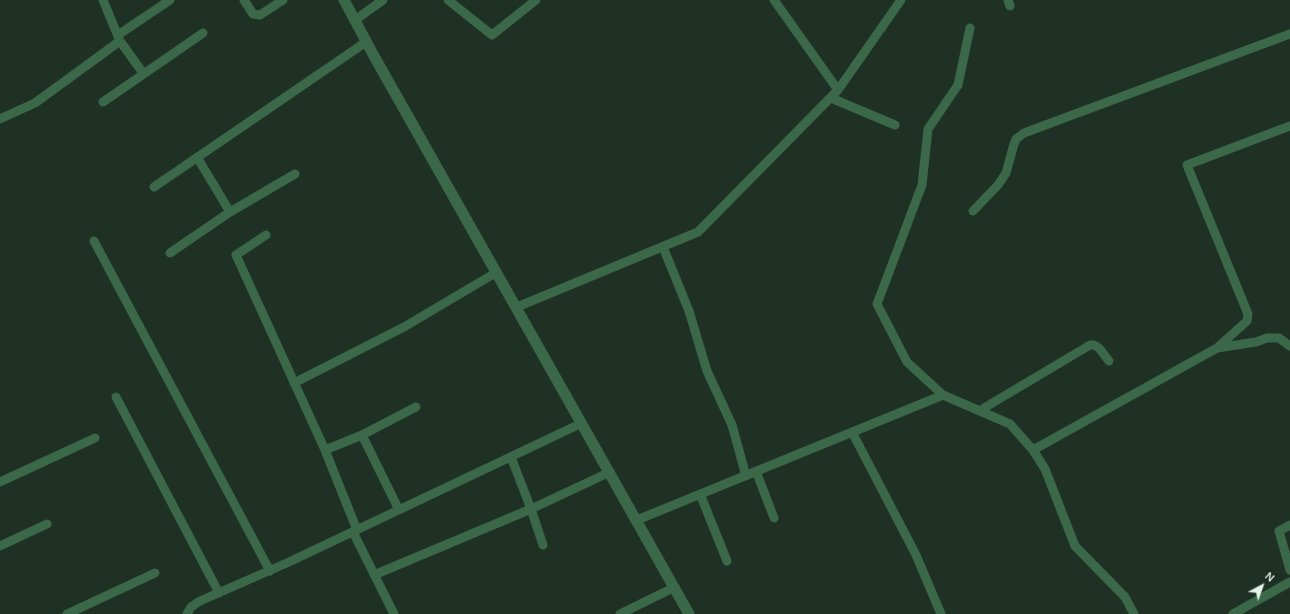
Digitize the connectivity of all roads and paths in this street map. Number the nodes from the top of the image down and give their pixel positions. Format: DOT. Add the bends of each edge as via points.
graph roads {
  1 [pos="103,0"];
  2 [pos="170,0"];
  3 [pos="244,0"];
  4 [pos="284,0"];
  5 [pos="344,0"];
  6 [pos="383,0"];
  7 [pos="448,0"];
  8 [pos="536,0"];
  9 [pos="774,0"];
  10 [pos="901,0"];
  11 [pos="355,20"];
  12 [pos="970,28"];
  13 [pos="203,33"];
  14 [pos="1290,34"];
  15 [pos="119,38"];
  16 [pos="366,42"];
  17 [pos="144,73"];
  18 [pos="838,90"];
  19 [pos="831,98"];
  20 [pos="103,102"];
  21 [pos="0,119"];
  22 [pos="895,125"];
  23 [pos="1290,126"];
  24 [pos="197,157"];
  25 [pos="295,174"];
  26 [pos="154,187"];
  27 [pos="973,211"];
  28 [pos="230,212"];
  29 [pos="266,235"];
  30 [pos="94,241"];
  31 [pos="663,247"];
  32 [pos="170,253"];
  33 [pos="497,272"];
  34 [pos="517,307"];
  35 [pos="1290,346"];
  36 [pos="1218,348"];
  37 [pos="1109,361"];
  38 [pos="294,383"];
  39 [pos="943,395"];
  40 [pos="116,397"];
  41 [pos="416,407"];
  42 [pos="979,411"];
  43 [pos="582,423"];
  44 [pos="852,432"];
  45 [pos="362,435"];
  46 [pos="95,438"];
  47 [pos="325,450"];
  48 [pos="1033,450"];
  49 [pos="511,457"];
  50 [pos="610,472"];
  51 [pos="756,472"];
  52 [pos="746,476"];
  53 [pos="0,482"];
  54 [pos="700,494"];
  55 [pos="531,509"];
  56 [pos="399,510"];
  57 [pos="774,518"];
  58 [pos="637,520"];
  59 [pos="47,524"];
  60 [pos="1290,525"];
  61 [pos="355,531"];
  62 [pos="543,545"];
  63 [pos="0,546"];
  64 [pos="727,561"];
  65 [pos="1290,570"];
  66 [pos="270,571"];
  67 [pos="155,573"];
  68 [pos="374,575"];
  69 [pos="1290,582"];
  70 [pos="675,587"];
  71 [pos="219,593"];
  72 [pos="67,614"];
  73 [pos="187,614"];
  74 [pos="394,614"];
  75 [pos="620,614"];
  76 [pos="689,614"];
  77 [pos="941,614"];
  78 [pos="1134,614"];
  79 [pos="1233,614"];
  1 -- 15 [label="street"];
  2 -- 15 [label="street"];
  3 -- 4 [label="street" via="253,14 260,15"];
  5 -- 11 [label="street"];
  6 -- 11 [label="street"];
  7 -- 8 [label="street" via="492,35"];
  9 -- 18 [label="street"];
  10 -- 18 [label="street"];
  11 -- 16 [label="street"];
  12 -- 39 [label="street" via="958,85 928,128 922,185 877,304 907,362"];
  13 -- 17 [label="street"];
  14 -- 27 [label="street" via="1024,133 1016,139 1002,179"];
  15 -- 17 [label="street"];
  15 -- 21 [label="street" via="35,103"];
  16 -- 24 [label="street"];
  16 -- 33 [label="street"];
  17 -- 20 [label="street"];
  18 -- 19 [label="street"];
  19 -- 22 [label="street"];
  19 -- 31 [label="street" via="698,232"];
  23 -- 36 [label="street" via="1187,165 1248,314 1247,321"];
  24 -- 26 [label="street"];
  24 -- 28 [label="street"];
  25 -- 28 [label="street"];
  28 -- 32 [label="street"];
  29 -- 38 [label="street" via="236,255"];
  30 -- 66 [label="street"];
  31 -- 34 [label="street"];
  31 -- 52 [label="street" via="689,311 707,371 732,425"];
  33 -- 34 [label="street"];
  33 -- 38 [label="street" via="404,327"];
  34 -- 43 [label="street"];
  35 -- 36 [label="street" via="1279,338 1267,338"];
  36 -- 48 [label="street"];
  37 -- 42 [label="street" via="1099,348 1090,345"];
  38 -- 47 [label="street"];
  39 -- 42 [label="street"];
  39 -- 44 [label="street"];
  40 -- 71 [label="street"];
  41 -- 45 [label="street"];
  42 -- 48 [label="street" via="1010,424"];
  43 -- 49 [label="street"];
  43 -- 50 [label="street"];
  44 -- 51 [label="street"];
  44 -- 77 [label="street" via="916,555"];
  45 -- 47 [label="street"];
  45 -- 56 [label="street"];
  46 -- 53 [label="street"];
  47 -- 61 [label="street"];
  48 -- 78 [label="street" via="1045,469 1075,546 1125,597"];
  49 -- 55 [label="street"];
  49 -- 56 [label="street"];
  50 -- 55 [label="street"];
  50 -- 58 [label="street"];
  51 -- 52 [label="street"];
  51 -- 57 [label="street"];
  52 -- 54 [label="street"];
  54 -- 58 [label="street"];
  54 -- 64 [label="street"];
  55 -- 62 [label="street"];
  55 -- 68 [label="street"];
  56 -- 61 [label="street"];
  58 -- 70 [label="street"];
  59 -- 63 [label="street"];
  60 -- 65 [label="street" via="1279,531"];
  61 -- 66 [label="street"];
  61 -- 68 [label="street"];
  66 -- 71 [label="street"];
  67 -- 72 [label="street"];
  68 -- 74 [label="street"];
  69 -- 79 [label="street"];
  70 -- 75 [label="street"];
  70 -- 76 [label="street"];
  71 -- 73 [label="street" via="191,607"];
}
